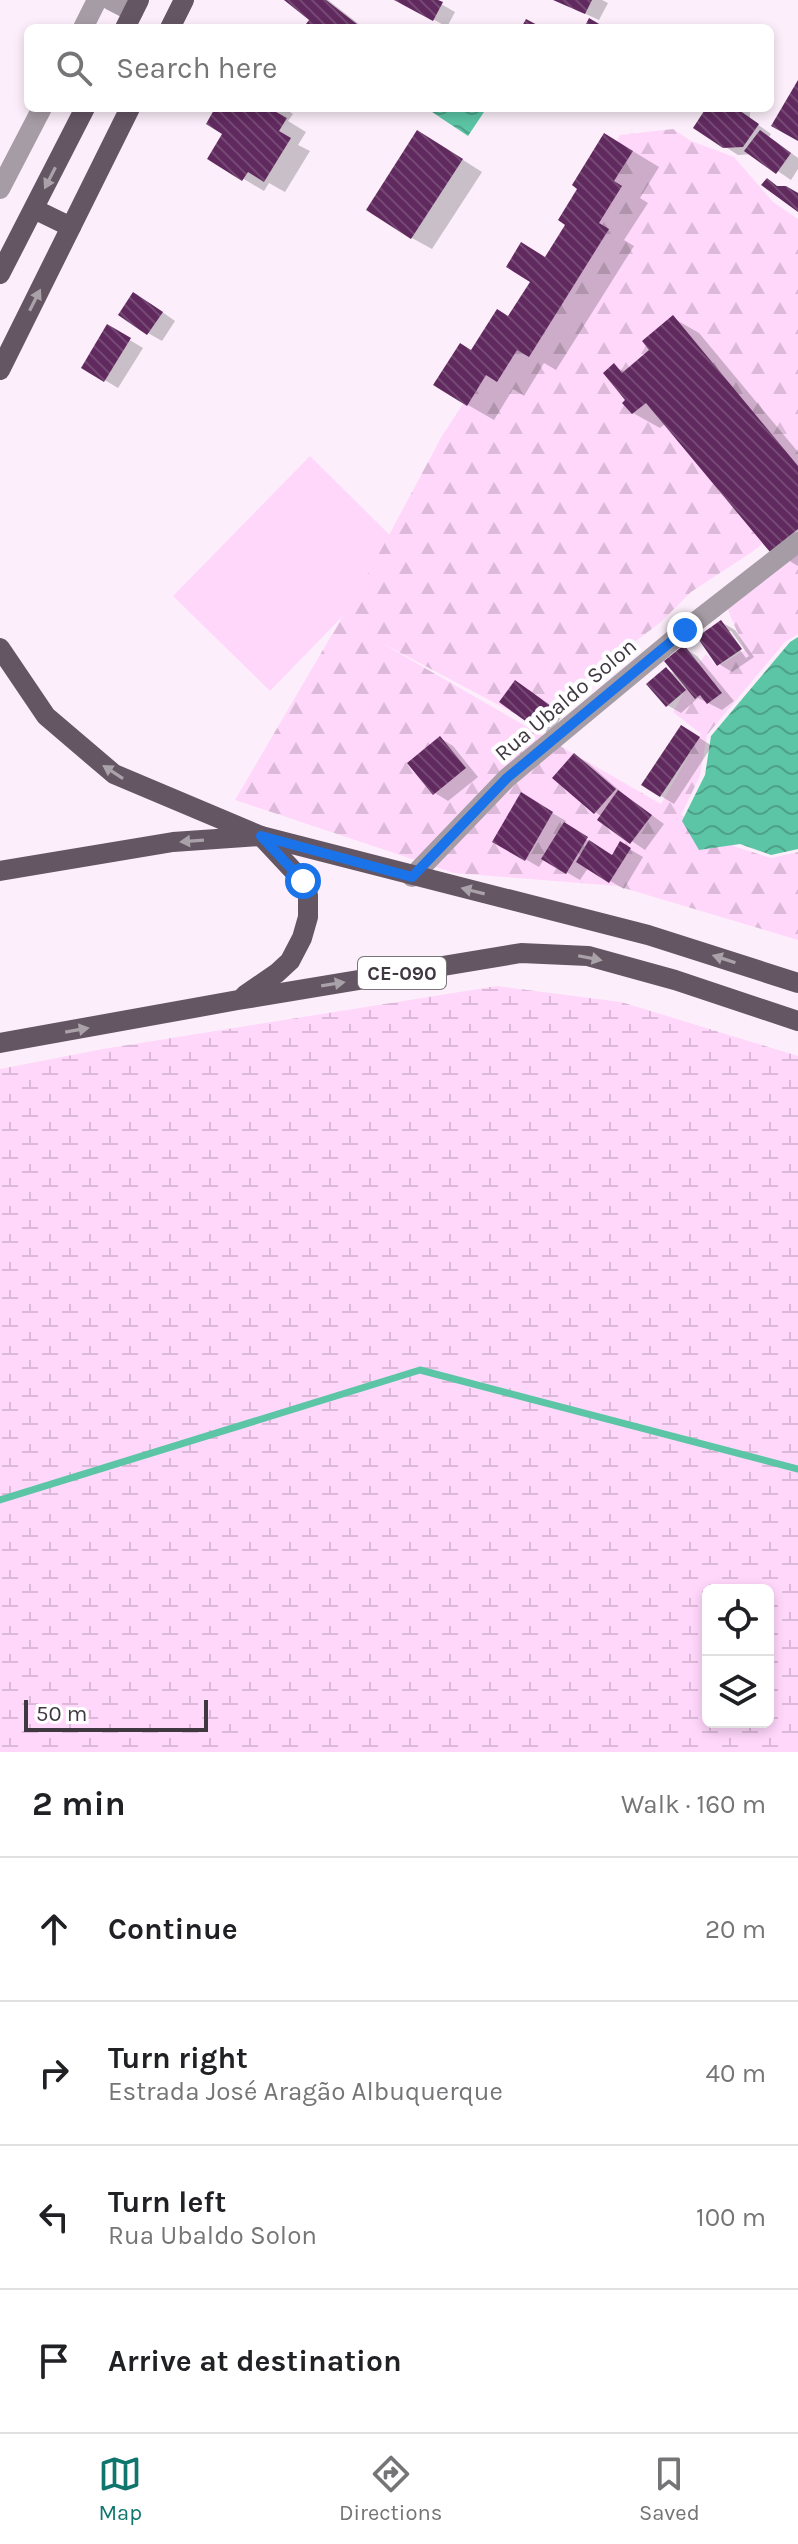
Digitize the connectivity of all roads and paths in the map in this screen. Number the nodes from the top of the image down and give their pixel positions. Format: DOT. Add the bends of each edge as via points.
graph roads {
  1 [pos="97,0"];
  2 [pos="110,0"];
  3 [pos="184,0"];
  4 [pos="133,13"];
  5 [pos="85,24"];
  6 [pos="172,24"];
  7 [pos="40,112"];
  8 [pos="83,112"];
  9 [pos="128,112"];
  10 [pos="0,189"];
  11 [pos="34,209"];
  12 [pos="71,227"];
  13 [pos="0,274"];
  14 [pos="0,370"];
  15 [pos="798,542"];
  16 [pos="0,648"];
  17 [pos="261,836"];
  18 [pos="0,871"];
  19 [pos="412,877"];
  20 [pos="798,983"];
  21 [pos="238,1000"];
  22 [pos="798,1021"];
  23 [pos="0,1043"];
  1 -- 5 [label="street"];
  2 -- 4 [label="street"];
  3 -- 6 [label="main road"];
  7 -- 10 [label="street"];
  8 -- 11 [label="main road, one-way"];
  9 -- 12 [label="main road"];
  11 -- 12 [label="main road"];
  11 -- 13 [label="main road"];
  14 -- 12 [label="main road, one-way"];
  15 -- 19 [label="street, Rua Ubaldo Solon" via="507,778"];
  17 -- 16 [label="main road, one-way" via="114,774 46,716"];
  17 -- 18 [label="main road, one-way" via="173,842"];
  17 -- 19 [label="main road"];
  17 -- 21 [label="main road" via="303,881 308,917 290,961"];
  20 -- 19 [label="main road, one-way" via="648,935"];
  21 -- 22 [label="main road, CE-090, one-way" via="487,958 547,953 588,956"];
  23 -- 21 [label="main road, CE-090, one-way"];
}
